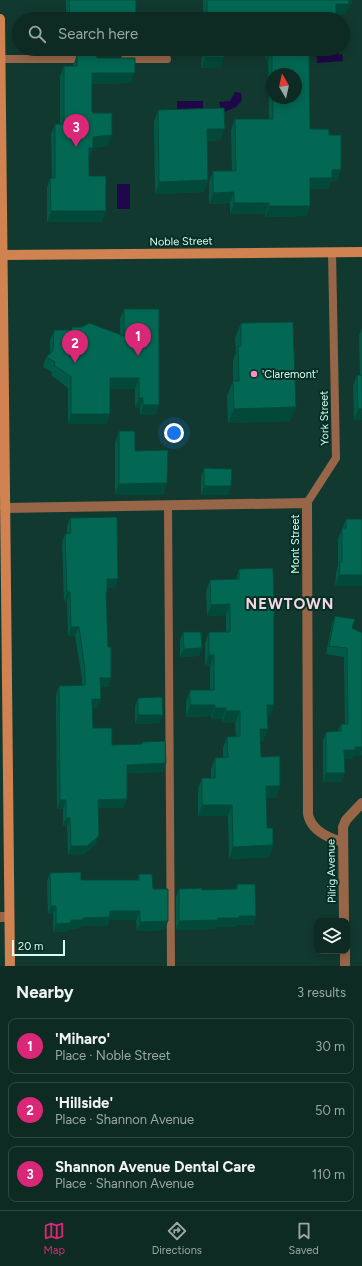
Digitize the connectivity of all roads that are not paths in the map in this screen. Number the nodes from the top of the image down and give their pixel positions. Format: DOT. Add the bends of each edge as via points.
graph roads {
  1 [pos="0,18"];
  2 [pos="96,59"];
  3 [pos="120,59"];
  4 [pos="167,59"];
  5 [pos="1,60"];
  6 [pos="332,252"];
  7 [pos="362,252"];
  8 [pos="1,255"];
  9 [pos="307,503"];
  10 [pos="168,506"];
  11 [pos="5,508"];
  12 [pos="3,602"];
  13 [pos="362,803"];
  14 [pos="343,842"];
  15 [pos="5,917"];
  16 [pos="344,918"];
  17 [pos="345,954"];
  18 [pos="10,966"];
  19 [pos="171,966"];
  20 [pos="345,966"];
  1 -- 5 [label="main road"];
  2 -- 5 [label="lane"];
  3 -- 4 [label="lane"];
  5 -- 8 [label="main road"];
  6 -- 7 [label="main road, Noble Street"];
  6 -- 8 [label="main road, Noble Street"];
  6 -- 9 [label="lane, York Street" via="336,458"];
  8 -- 11 [label="main road"];
  9 -- 10 [label="street, Mont Street"];
  9 -- 14 [label="street, Mont Street" via="308,814 310,823 319,832"];
  10 -- 11 [label="street, Mont Street"];
  10 -- 19 [label="lane"];
  11 -- 12 [label="main road"];
  12 -- 15 [label="main road"];
  13 -- 14 [label="street, Pilrig Avenue" via="346,820"];
  14 -- 16 [label="street, Pilrig Avenue"];
  15 -- 18 [label="main road"];
  17 -- 20 [label="street"];
}
